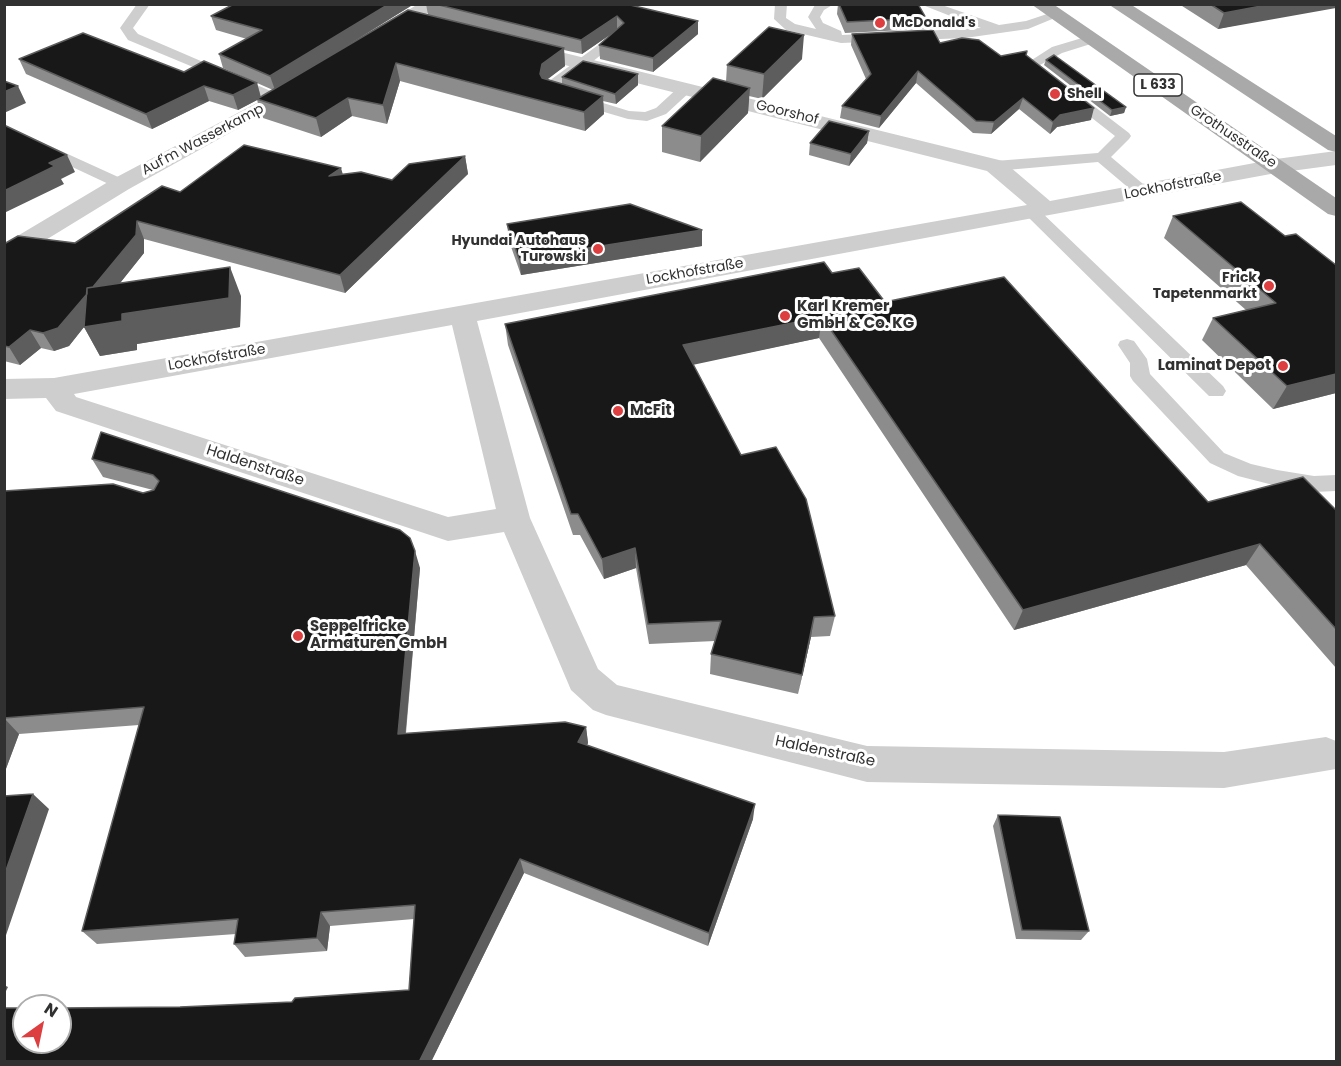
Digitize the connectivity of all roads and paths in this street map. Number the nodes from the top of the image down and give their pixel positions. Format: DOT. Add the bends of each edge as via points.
graph roads {
  1 [pos="144,4"];
  2 [pos="432,4"];
  3 [pos="781,4"];
  4 [pos="828,4"];
  5 [pos="926,4"];
  6 [pos="1117,4"];
  7 [pos="1048,10"];
  8 [pos="408,19"];
  9 [pos="440,27"];
  10 [pos="998,29"];
  11 [pos="616,36"];
  12 [pos="929,36"];
  13 [pos="1092,39"];
  14 [pos="505,44"];
  15 [pos="359,49"];
  16 [pos="581,63"];
  17 [pos="320,74"];
  18 [pos="687,88"];
  19 [pos="280,98"];
  20 [pos="4,129"];
  21 [pos="1336,145"];
  22 [pos="1102,157"];
  23 [pos="1336,158"];
  24 [pos="995,166"];
  25 [pos="1276,166"];
  26 [pos="121,184"];
  27 [pos="1143,192"];
  28 [pos="1336,209"];
  29 [pos="1039,211"];
  30 [pos="4,255"];
  31 [pos="462,313"];
  32 [pos="1127,345"];
  33 [pos="54,387"];
  34 [pos="4,389"];
  35 [pos="1216,391"];
  36 [pos="1336,483"];
  37 [pos="514,518"];
  38 [pos="1326,756"];
  1 -- 19 [label="lane" via="126,28 133,37"];
  2 -- 8 [label="street"];
  3 -- 12 [label="lane" via="780,19 790,27 841,39"];
  4 -- 12 [label="lane" via="819,8 814,17 818,25 840,36"];
  5 -- 10 [label="lane"];
  6 -- 21 [label="main road"];
  7 -- 10 [label="lane" via="1028,25"];
  7 -- 13 [label="main road, Grothusstraße / L 633"];
  8 -- 9 [label="street"];
  8 -- 15 [label="street"];
  10 -- 12 [label="lane"];
  11 -- 16 [label="lane"];
  13 -- 22 [label="lane" via="1057,50 1031,65 1124,136"];
  13 -- 25 [label="main road, Grothusstraße / L 633"];
  14 -- 16 [label="street, Goorshof"];
  16 -- 18 [label="street, Goorshof"];
  16 -- 18 [label="lane" via="550,87 551,92 647,117 661,111"];
  17 -- 19 [label="street, Auf'm Wasserkamp"];
  18 -- 24 [label="street, Goorshof"];
  19 -- 26 [label="street, Auf'm Wasserkamp"];
  20 -- 26 [label="lane"];
  22 -- 24 [label="lane"];
  22 -- 27 [label="lane"];
  23 -- 25 [label="street, Lockhofstraße"];
  24 -- 29 [label="street, Goorshof"];
  25 -- 27 [label="street, Lockhofstraße"];
  25 -- 28 [label="main road, Grothusstraße / L 633"];
  26 -- 30 [label="street, Auf'm Wasserkamp"];
  27 -- 29 [label="street, Lockhofstraße"];
  29 -- 31 [label="street, Lockhofstraße"];
  29 -- 35 [label="lane"];
  31 -- 33 [label="street, Lockhofstraße"];
  31 -- 37 [label="street, Haldenstraße"];
  32 -- 36 [label="lane" via="1140,363 1140,376 1216,458 1246,471 1277,478"];
  33 -- 34 [label="street"];
  33 -- 37 [label="street, Haldenstraße" via="66,404 448,529"];
  37 -- 38 [label="street, Haldenstraße" via="584,679 606,699 867,764 1224,770"];
}
